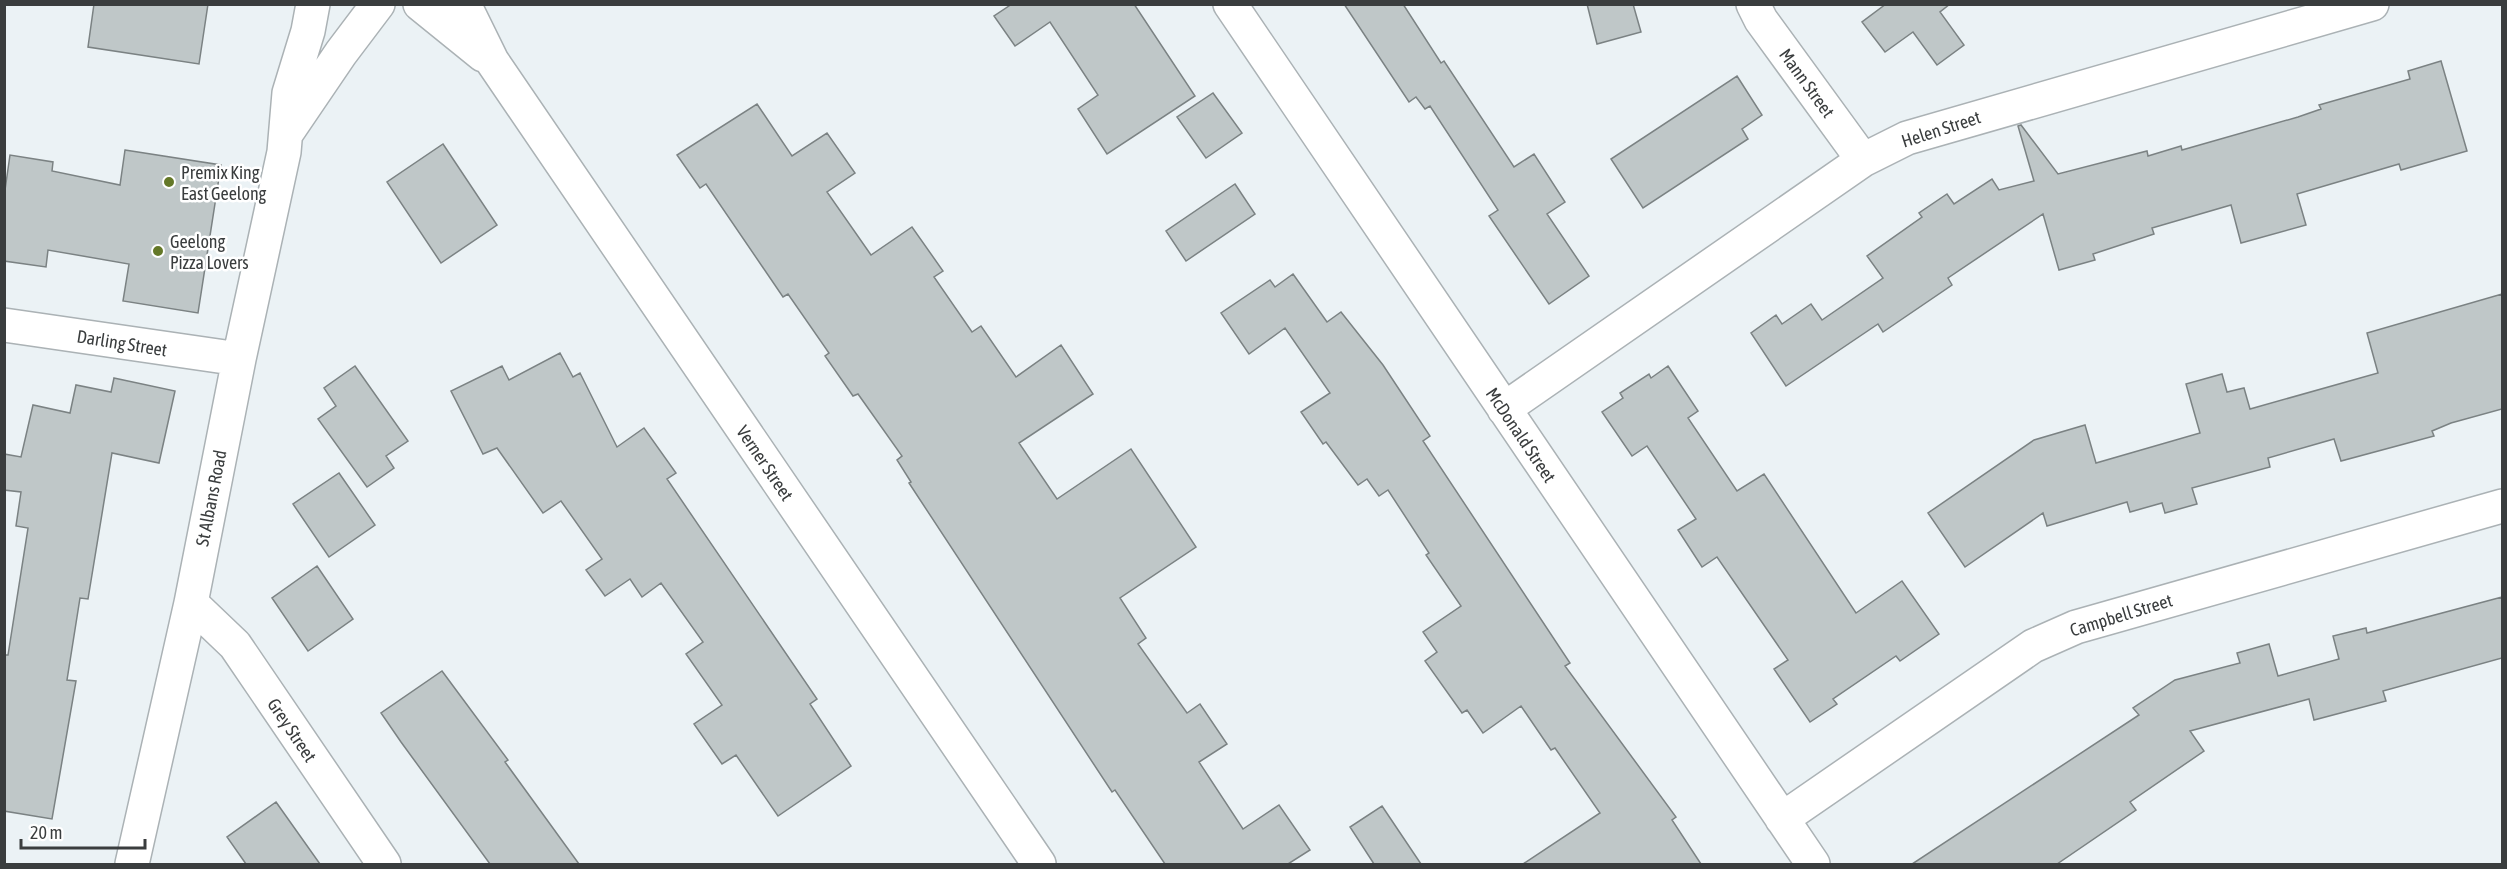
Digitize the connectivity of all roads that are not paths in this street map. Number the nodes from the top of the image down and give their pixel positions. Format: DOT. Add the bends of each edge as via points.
graph roads {
  1 [pos="313,4"];
  2 [pos="378,4"];
  3 [pos="420,4"];
  4 [pos="464,4"];
  5 [pos="1230,4"];
  6 [pos="1753,4"];
  7 [pos="2372,4"];
  8 [pos="492,61"];
  9 [pos="288,131"];
  10 [pos="1863,160"];
  11 [pos="4,324"];
  12 [pos="239,359"];
  13 [pos="1504,409"];
  14 [pos="2502,506"];
  15 [pos="191,603"];
  16 [pos="1782,819"];
  17 [pos="132,864"];
  18 [pos="384,864"];
  19 [pos="1039,864"];
  20 [pos="1813,864"];
  1 -- 9 [label="street, St Albans Road" via="289,93"];
  2 -- 9 [label="street, St Albans Road"];
  3 -- 8 [label="street, Verner Street"];
  4 -- 8 [label="street, Verner Street"];
  5 -- 13 [label="street, McDonald Street"];
  6 -- 10 [label="street, Mann Street"];
  7 -- 10 [label="street, Helen Street" via="1907,138"];
  8 -- 19 [label="street, Verner Street"];
  9 -- 12 [label="street, St Albans Road"];
  10 -- 13 [label="street, Helen Street"];
  11 -- 12 [label="street, Darling Street"];
  12 -- 15 [label="street, St Albans Road"];
  13 -- 16 [label="street, McDonald Street"];
  14 -- 16 [label="street, Campbell Street" via="2076,627 2033,646"];
  15 -- 17 [label="street, St Albans Road"];
  15 -- 18 [label="street, Grey Street" via="235,645"];
  16 -- 20 [label="street, McDonald Street"];
}
